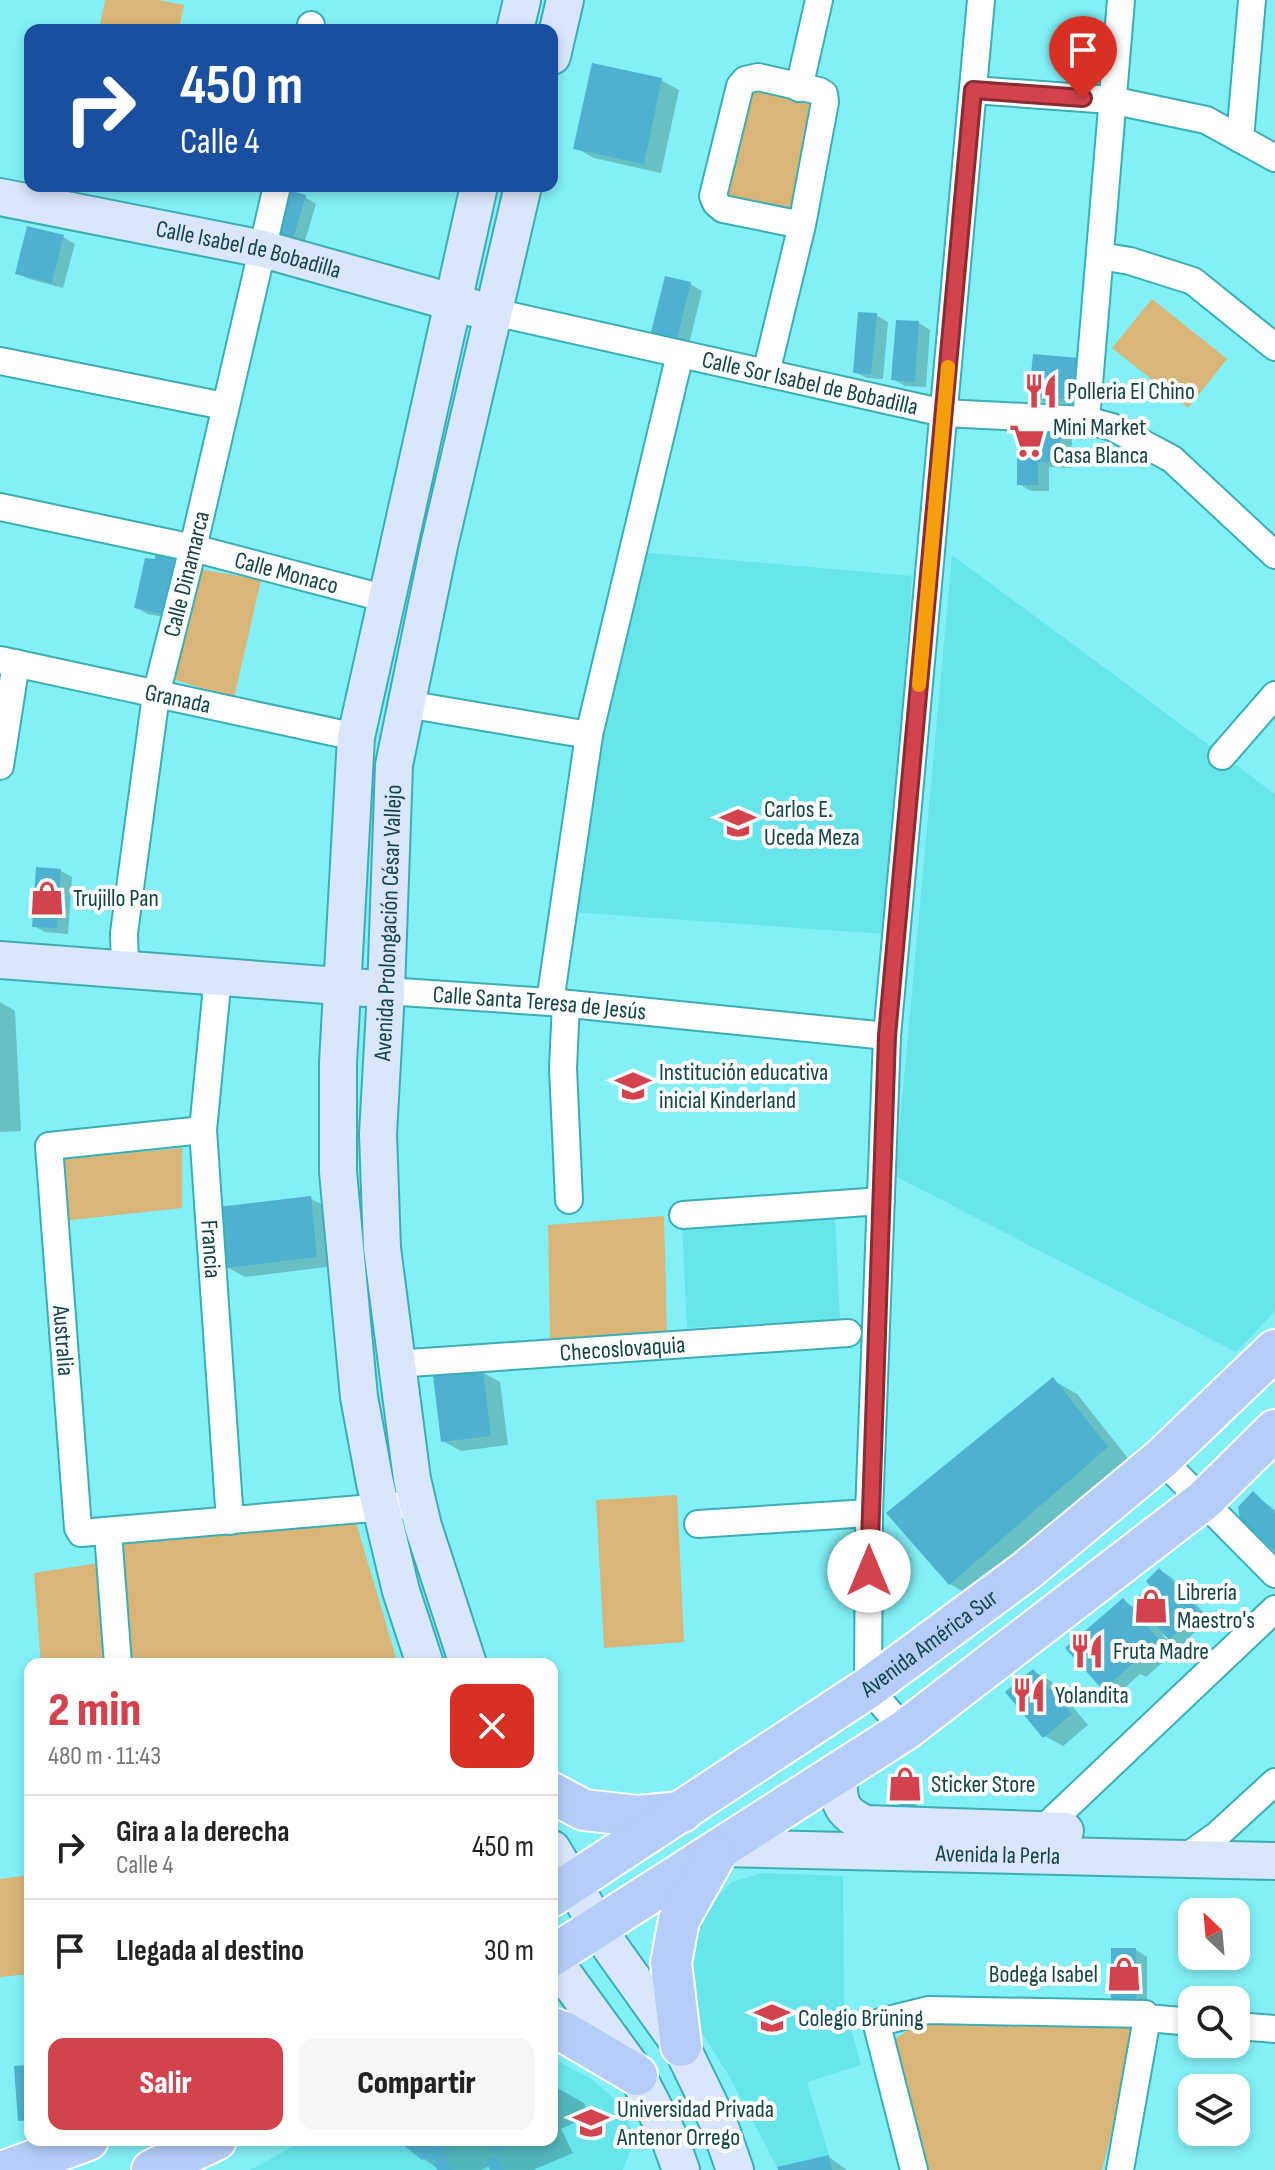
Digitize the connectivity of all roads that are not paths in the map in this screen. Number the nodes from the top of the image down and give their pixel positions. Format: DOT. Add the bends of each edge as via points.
graph roads {
  1 [pos="522,0"];
  2 [pos="565,0"];
  3 [pos="819,0"];
  4 [pos="981,0"];
  5 [pos="1121,0"];
  6 [pos="1252,0"];
  7 [pos="516,24"];
  8 [pos="558,30"];
  9 [pos="799,88"];
  10 [pos="973,90"];
  11 [pos="1111,100"];
  12 [pos="1240,139"];
  13 [pos="1275,158"];
  14 [pos="276,192"];
  15 [pos="478,192"];
  16 [pos="522,192"];
  17 [pos="0,197"];
  18 [pos="802,225"];
  19 [pos="263,249"];
  20 [pos="1100,256"];
  21 [pos="452,301"];
  22 [pos="494,312"];
  23 [pos="1270,333"];
  24 [pos="680,354"];
  25 [pos="0,361"];
  26 [pos="766,373"];
  27 [pos="224,406"];
  28 [pos="944,413"];
  29 [pos="1086,420"];
  30 [pos="0,507"];
  31 [pos="193,548"];
  32 [pos="1275,555"];
  33 [pos="387,599"];
  34 [pos="8,661"];
  35 [pos="156,695"];
  36 [pos="1275,695"];
  37 [pos="406,704"];
  38 [pos="589,735"];
  39 [pos="356,737"];
  40 [pos="1222,756"];
  41 [pos="0,766"];
  42 [pos="0,960"];
  43 [pos="125,968"];
  44 [pos="218,976"];
  45 [pos="342,987"];
  46 [pos="386,991"];
  47 [pos="558,1003"];
  48 [pos="887,1036"];
  49 [pos="203,1130"];
  50 [pos="569,1200"];
  51 [pos="881,1201"];
  52 [pos="683,1215"];
  53 [pos="848,1333"];
  54 [pos="1275,1350"];
  55 [pos="395,1364"];
  56 [pos="1275,1430"];
  57 [pos="1161,1459"];
  58 [pos="1204,1500"];
  59 [pos="419,1504"];
  60 [pos="383,1505"];
  61 [pos="869,1513"];
  62 [pos="230,1521"];
  63 [pos="698,1524"];
  64 [pos="108,1533"];
  65 [pos="1275,1574"];
  66 [pos="1275,1609"];
  67 [pos="118,1658"];
  68 [pos="423,1658"];
  69 [pos="466,1658"];
  70 [pos="868,1688"];
  71 [pos="905,1730"];
  72 [pos="838,1773"];
  73 [pos="1275,1782"];
  74 [pos="558,1796"];
  75 [pos="682,1812"];
  76 [pos="1042,1830"];
  77 [pos="1216,1836"];
  78 [pos="1275,1837"];
  79 [pos="720,1848"];
  80 [pos="1186,1857"];
  81 [pos="1275,1861"];
  82 [pos="562,1890"];
  83 [pos="599,1928"];
  84 [pos="558,1953"];
  85 [pos="558,1965"];
  86 [pos="1147,2018"];
  87 [pos="1178,2021"];
  88 [pos="1250,2027"];
  89 [pos="1275,2029"];
  90 [pos="558,2030"];
  91 [pos="681,2046"];
  92 [pos="637,2075"];
  93 [pos="72,2146"];
  94 [pos="203,2146"];
  95 [pos="7,2170"];
  96 [pos="152,2170"];
  97 [pos="681,2170"];
  98 [pos="735,2170"];
  99 [pos="914,2170"];
  100 [pos="1120,2170"];
  1 -- 7 [label="main road"];
  2 -- 8 [label="main road"];
  3 -- 9 [label="street"];
  4 -- 10 [label="street"];
  5 -- 11 [label="street"];
  6 -- 12 [label="street"];
  9 -- 18 [label="street" via="824,94 825,102"];
  9 -- 18 [label="street" via="758,77 740,86 713,196 723,209"];
  10 -- 11 [label="street"];
  10 -- 28 [label="street"];
  11 -- 12 [label="street" via="1206,120"];
  11 -- 20 [label="street"];
  12 -- 13 [label="street"];
  14 -- 19 [label="street, Calle Dinamarca"];
  15 -- 21 [label="main road, Avenida Prolongación César Vallejo"];
  16 -- 22 [label="main road, Avenida Prolongación César Vallejo"];
  17 -- 19 [label="main road, Calle Isabel de Bobadilla"];
  18 -- 26 [label="street"];
  19 -- 21 [label="main road, Calle Isabel de Bobadilla"];
  19 -- 27 [label="street, Calle Dinamarca"];
  20 -- 23 [label="street" via="1193,281"];
  20 -- 29 [label="street"];
  21 -- 22 [label="main road, Calle Isabel de Bobadilla"];
  21 -- 33 [label="main road, Avenida Prolongación César Vallejo"];
  22 -- 24 [label="street, Calle Sor Isabel de Bobadilla"];
  22 -- 37 [label="main road, Avenida Prolongación César Vallejo"];
  24 -- 26 [label="street, Calle Sor Isabel de Bobadilla"];
  24 -- 38 [label="street"];
  25 -- 27 [label="street"];
  26 -- 28 [label="street, Calle Sor Isabel de Bobadilla"];
  27 -- 31 [label="street, Calle Dinamarca"];
  28 -- 29 [label="street, Calle Sor Isabel de Bobadilla"];
  28 -- 48 [label="street"];
  29 -- 32 [label="street, Calle Sor Isabel de Bobadilla" via="1112,427 1172,459"];
  30 -- 31 [label="street, Calle Monaco"];
  31 -- 33 [label="street, Calle Monaco"];
  31 -- 35 [label="street, Calle Dinamarca"];
  33 -- 39 [label="main road, Avenida Prolongación César Vallejo"];
  34 -- 35 [label="street, Granada"];
  34 -- 41 [label="street"];
  35 -- 39 [label="street, Granada"];
  35 -- 43 [label="street, Calle Dinamarca" via="124,933"];
  36 -- 40 [label="street"];
  37 -- 38 [label="street"];
  37 -- 46 [label="main road, Avenida Prolongación César Vallejo" via="394,765"];
  38 -- 47 [label="street"];
  39 -- 45 [label="main road, Avenida Prolongación César Vallejo"];
  42 -- 43 [label="main road, Calle Santa Teresa de Jesús"];
  43 -- 44 [label="main road, Calle Santa Teresa de Jesús"];
  44 -- 45 [label="main road, Calle Santa Teresa de Jesús"];
  44 -- 49 [label="street, Francia"];
  45 -- 46 [label="main road, Calle Santa Teresa de Jesús"];
  45 -- 60 [label="main road, Avenida Prolongación César Vallejo" via="338,1172 359,1397"];
  46 -- 47 [label="street, Calle Santa Teresa de Jesús"];
  46 -- 55 [label="main road, Avenida Prolongación César Vallejo" via="378,1134 382,1248"];
  47 -- 48 [label="street, Calle Santa Teresa de Jesús"];
  47 -- 50 [label="street"];
  48 -- 51 [label="street"];
  49 -- 62 [label="street, Francia"];
  49 -- 64 [label="street, Australia" via="49,1146 78,1528 81,1533"];
  51 -- 52 [label="street"];
  51 -- 61 [label="street"];
  53 -- 55 [label="street, Checoslovaquia"];
  54 -- 57 [label="main road, Avenida América Sur"];
  55 -- 59 [label="main road, Avenida Prolongación César Vallejo"];
  56 -- 58 [label="main road"];
  57 -- 58 [label="street"];
  57 -- 70 [label="main road, Avenida América Sur" via="1026,1571"];
  58 -- 65 [label="street"];
  58 -- 71 [label="main road"];
  59 -- 60 [label="street"];
  59 -- 69 [label="main road, Avenida Prolongación César Vallejo"];
  60 -- 62 [label="street"];
  60 -- 68 [label="main road, Avenida Prolongación César Vallejo" via="401,1591"];
  61 -- 63 [label="street"];
  61 -- 70 [label="street"];
  62 -- 64 [label="street"];
  64 -- 67 [label="street"];
  66 -- 76 [label="street"];
  70 -- 71 [label="street"];
  70 -- 75 [label="main road, Avenida América Sur"];
  71 -- 72 [label="main road"];
  72 -- 76 [label="main road, Avenida la Perla" via="839,1801 849,1816 866,1824"];
  72 -- 79 [label="main road"];
  73 -- 77 [label="street"];
  74 -- 75 [label="main road" via="584,1810 638,1816"];
  75 -- 82 [label="main road, Avenida América Sur"];
  76 -- 77 [label="main road, Avenida la Perla"];
  77 -- 78 [label="main road, Avenida la Perla"];
  77 -- 80 [label="street"];
  79 -- 80 [label="main road, Avenida la Perla"];
  79 -- 83 [label="main road"];
  79 -- 91 [label="main road" via="679,1920 671,1963"];
  80 -- 81 [label="main road, Avenida la Perla"];
  82 -- 83 [label="main road"];
  83 -- 84 [label="main road"];
  83 -- 91 [label="main road"];
  85 -- 92 [label="main road"];
  86 -- 87 [label="street"];
  86 -- 99 [label="street" via="928,2010 880,2022"];
  86 -- 100 [label="street"];
  88 -- 89 [label="street"];
  90 -- 92 [label="main road"];
  91 -- 92 [label="main road"];
  91 -- 98 [label="main road"];
  92 -- 97 [label="main road"];
  93 -- 95 [label="main road"];
  94 -- 96 [label="main road"];
}
